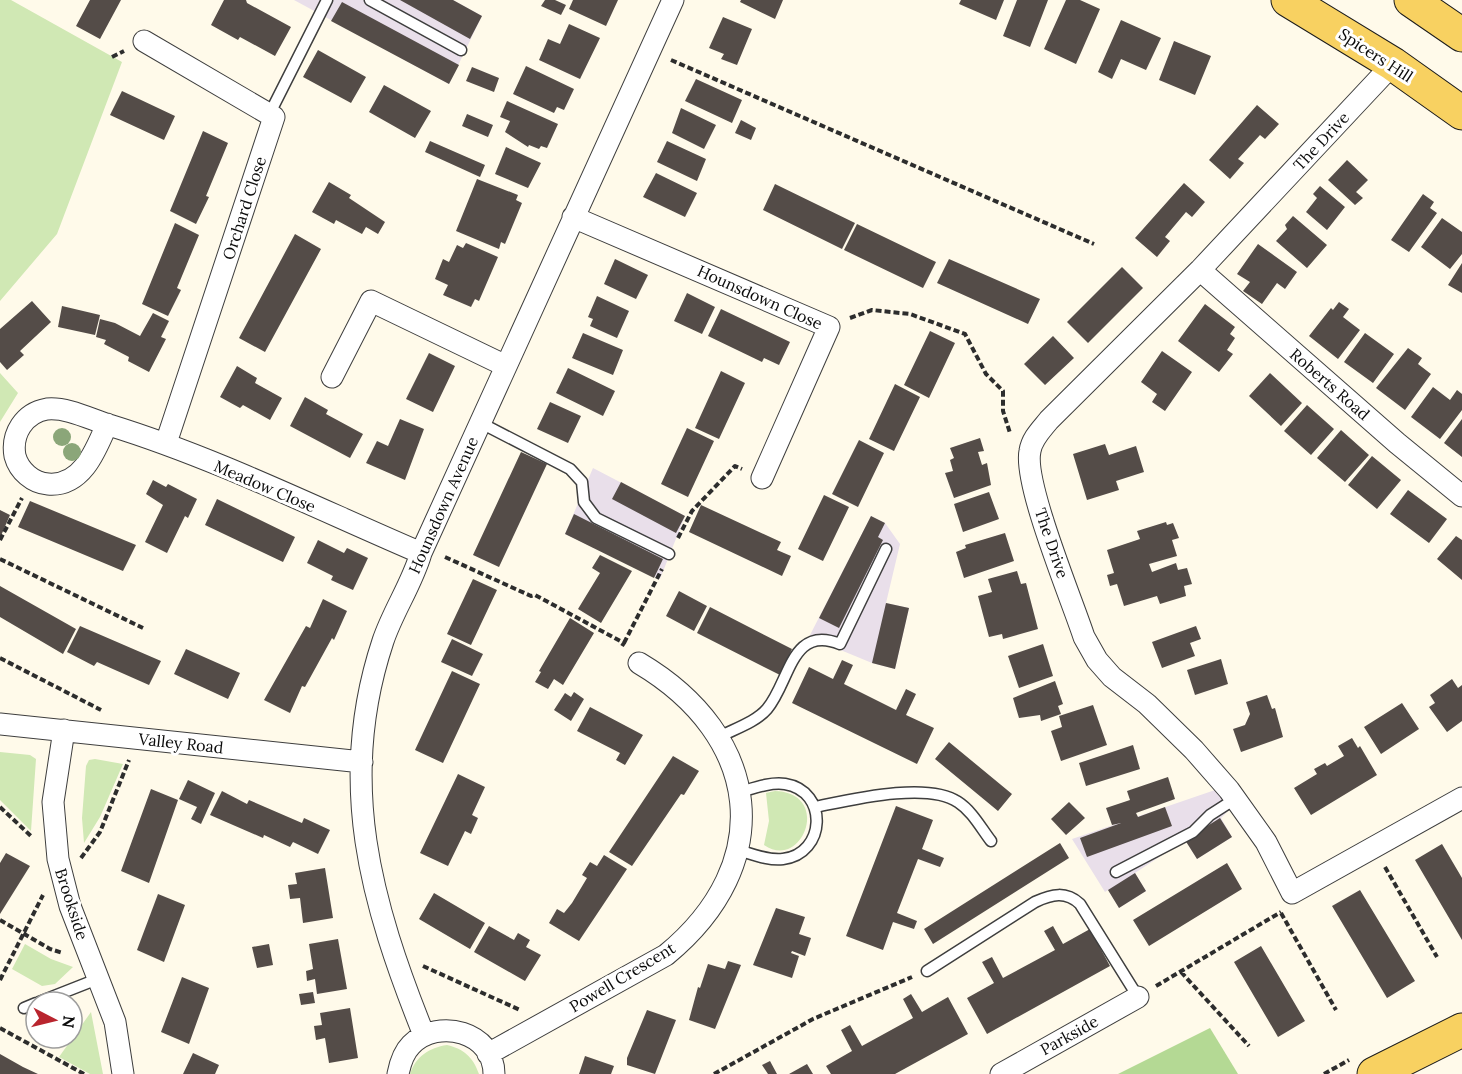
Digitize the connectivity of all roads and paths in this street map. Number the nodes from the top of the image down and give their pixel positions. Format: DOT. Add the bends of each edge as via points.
graph roads {
  1 [pos="327,0"];
  2 [pos="370,0"];
  3 [pos="673,0"];
  4 [pos="1288,0"];
  5 [pos="1411,0"];
  6 [pos="1462,35"];
  7 [pos="144,41"];
  8 [pos="461,50"];
  9 [pos="649,51"];
  10 [pos="1393,64"];
  11 [pos="1462,113"];
  12 [pos="269,115"];
  13 [pos="573,217"];
  14 [pos="1094,244"];
  15 [pos="1200,270"];
  16 [pos="829,327"];
  17 [pos="506,366"];
  18 [pos="332,377"];
  19 [pos="479,422"];
  20 [pos="107,424"];
  21 [pos="166,443"];
  22 [pos="1029,460"];
  23 [pos="762,478"];
  24 [pos="34,480"];
  25 [pos="1462,496"];
  26 [pos="0,540"];
  27 [pos="886,549"];
  28 [pos="422,550"];
  29 [pos="669,554"];
  30 [pos="0,559"];
  31 [pos="143,628"];
  32 [pos="624,643"];
  33 [pos="0,658"];
  34 [pos="639,663"];
  35 [pos="105,712"];
  36 [pos="0,724"];
  37 [pos="64,730"];
  38 [pos="719,737"];
  39 [pos="362,762"];
  40 [pos="740,792"];
  41 [pos="1462,798"];
  42 [pos="1235,799"];
  43 [pos="815,807"];
  44 [pos="991,841"];
  45 [pos="1375,848"];
  46 [pos="738,850"];
  47 [pos="1116,872"];
  48 [pos="46,888"];
  49 [pos="1292,893"];
  50 [pos="1280,913"];
  51 [pos="0,920"];
  52 [pos="25,933"];
  53 [pos="392,952"];
  54 [pos="1437,957"];
  55 [pos="927,970"];
  56 [pos="1181,972"];
  57 [pos="100,978"];
  58 [pos="0,980"];
  59 [pos="70,990"];
  60 [pos="1138,997"];
  61 [pos="1336,1010"];
  62 [pos="546,1022"];
  63 [pos="0,1028"];
  64 [pos="1462,1030"];
  65 [pos="424,1035"];
  66 [pos="1250,1046"];
  67 [pos="488,1054"];
  68 [pos="84,1074"];
  69 [pos="123,1074"];
  70 [pos="398,1074"];
  71 [pos="494,1074"];
  72 [pos="714,1074"];
  73 [pos="1001,1074"];
  74 [pos="1374,1074"];
  1 -- 12 [label="lane"];
  2 -- 8 [label="lane"];
  3 -- 9 [label="street, Hounsdown Avenue"];
  4 -- 10 [label="main road, Spicers Hill"];
  5 -- 6 [label="main road"];
  7 -- 12 [label="street"];
  9 -- 13 [label="street, Hounsdown Avenue"];
  9 -- 14 [label="path"];
  10 -- 11 [label="main road, Spicers Hill"];
  10 -- 15 [label="street, The Drive"];
  12 -- 21 [label="street, Orchard Close" via="274,117"];
  13 -- 16 [label="street, Hounsdown Close"];
  13 -- 17 [label="street, Hounsdown Avenue"];
  15 -- 22 [label="street, The Drive" via="1036,435"];
  15 -- 25 [label="street, Roberts Road"];
  16 -- 22 [label="path" via="872,310 910,314 965,334 986,374 1003,391 1003,411 1018,458"];
  16 -- 23 [label="street, Hounsdown Close"];
  17 -- 18 [label="street" via="371,301"];
  17 -- 19 [label="street, Hounsdown Avenue"];
  19 -- 28 [label="street, Hounsdown Avenue"];
  19 -- 29 [label="lane" via="570,469 582,482 584,502 596,518"];
  20 -- 21 [label="street, Meadow Close"];
  20 -- 24 [label="street" via="90,459 72,479 52,484"];
  20 -- 24 [label="street, Meadow Close" via="56,409 27,417 20,426 14,449 21,468"];
  21 -- 28 [label="street, Meadow Close"];
  22 -- 42 [label="street, The Drive" via="1033,489 1084,637 1097,660 1194,750"];
  23 -- 29 [label="path" via="735,466 692,511"];
  24 -- 26 [label="path"];
  27 -- 38 [label="lane" via="840,644 825,639 800,648 767,709"];
  28 -- 32 [label="path" via="535,595"];
  28 -- 39 [label="street, Hounsdown Avenue" via="383,640 365,717"];
  29 -- 32 [label="path"];
  30 -- 31 [label="path"];
  32 -- 34 [label="path" via="615,660 629,667"];
  33 -- 35 [label="path"];
  34 -- 38 [label="street, Powell Crescent" via="680,691"];
  36 -- 37 [label="street, Valley Road"];
  37 -- 39 [label="street, Valley Road"];
  37 -- 57 [label="street, Brookside" via="53,802 58,859 70,906"];
  38 -- 40 [label="street, Powell Crescent"];
  39 -- 53 [label="street, Hounsdown Avenue" via="364,840"];
  40 -- 43 [label="lane" via="783,783 801,790"];
  40 -- 46 [label="street, Powell Crescent"];
  41 -- 45 [label="street"];
  42 -- 47 [label="lane" via="1193,831"];
  42 -- 49 [label="street, The Drive" via="1266,842"];
  43 -- 44 [label="lane" via="875,796 942,795 968,810"];
  43 -- 46 [label="lane" via="817,831 812,842 795,857 781,860"];
  45 -- 49 [label="street"];
  45 -- 54 [label="path"];
  46 -- 62 [label="street, Powell Crescent" via="708,912 683,941 666,955"];
  48 -- 52 [label="path"];
  49 -- 50 [label="path"];
  50 -- 56 [label="path"];
  50 -- 61 [label="path"];
  51 -- 52 [label="path"];
  52 -- 57 [label="path" via="50,948 78,957"];
  52 -- 58 [label="path"];
  53 -- 62 [label="path"];
  53 -- 65 [label="street, Hounsdown Avenue"];
  55 -- 60 [label="lane" via="1035,902 1067,895 1080,904"];
  55 -- 72 [label="path" via="813,1019"];
  56 -- 60 [label="path"];
  56 -- 66 [label="path"];
  57 -- 59 [label="lane"];
  57 -- 69 [label="street, Brookside" via="115,1022"];
  60 -- 73 [label="street, Parkside"];
  62 -- 67 [label="street, Powell Crescent"];
  63 -- 68 [label="path"];
  64 -- 74 [label="main road"];
  65 -- 67 [label="street" via="438,1030 467,1034"];
  65 -- 70 [label="street" via="411,1045"];
  67 -- 71 [label="street"];
}
